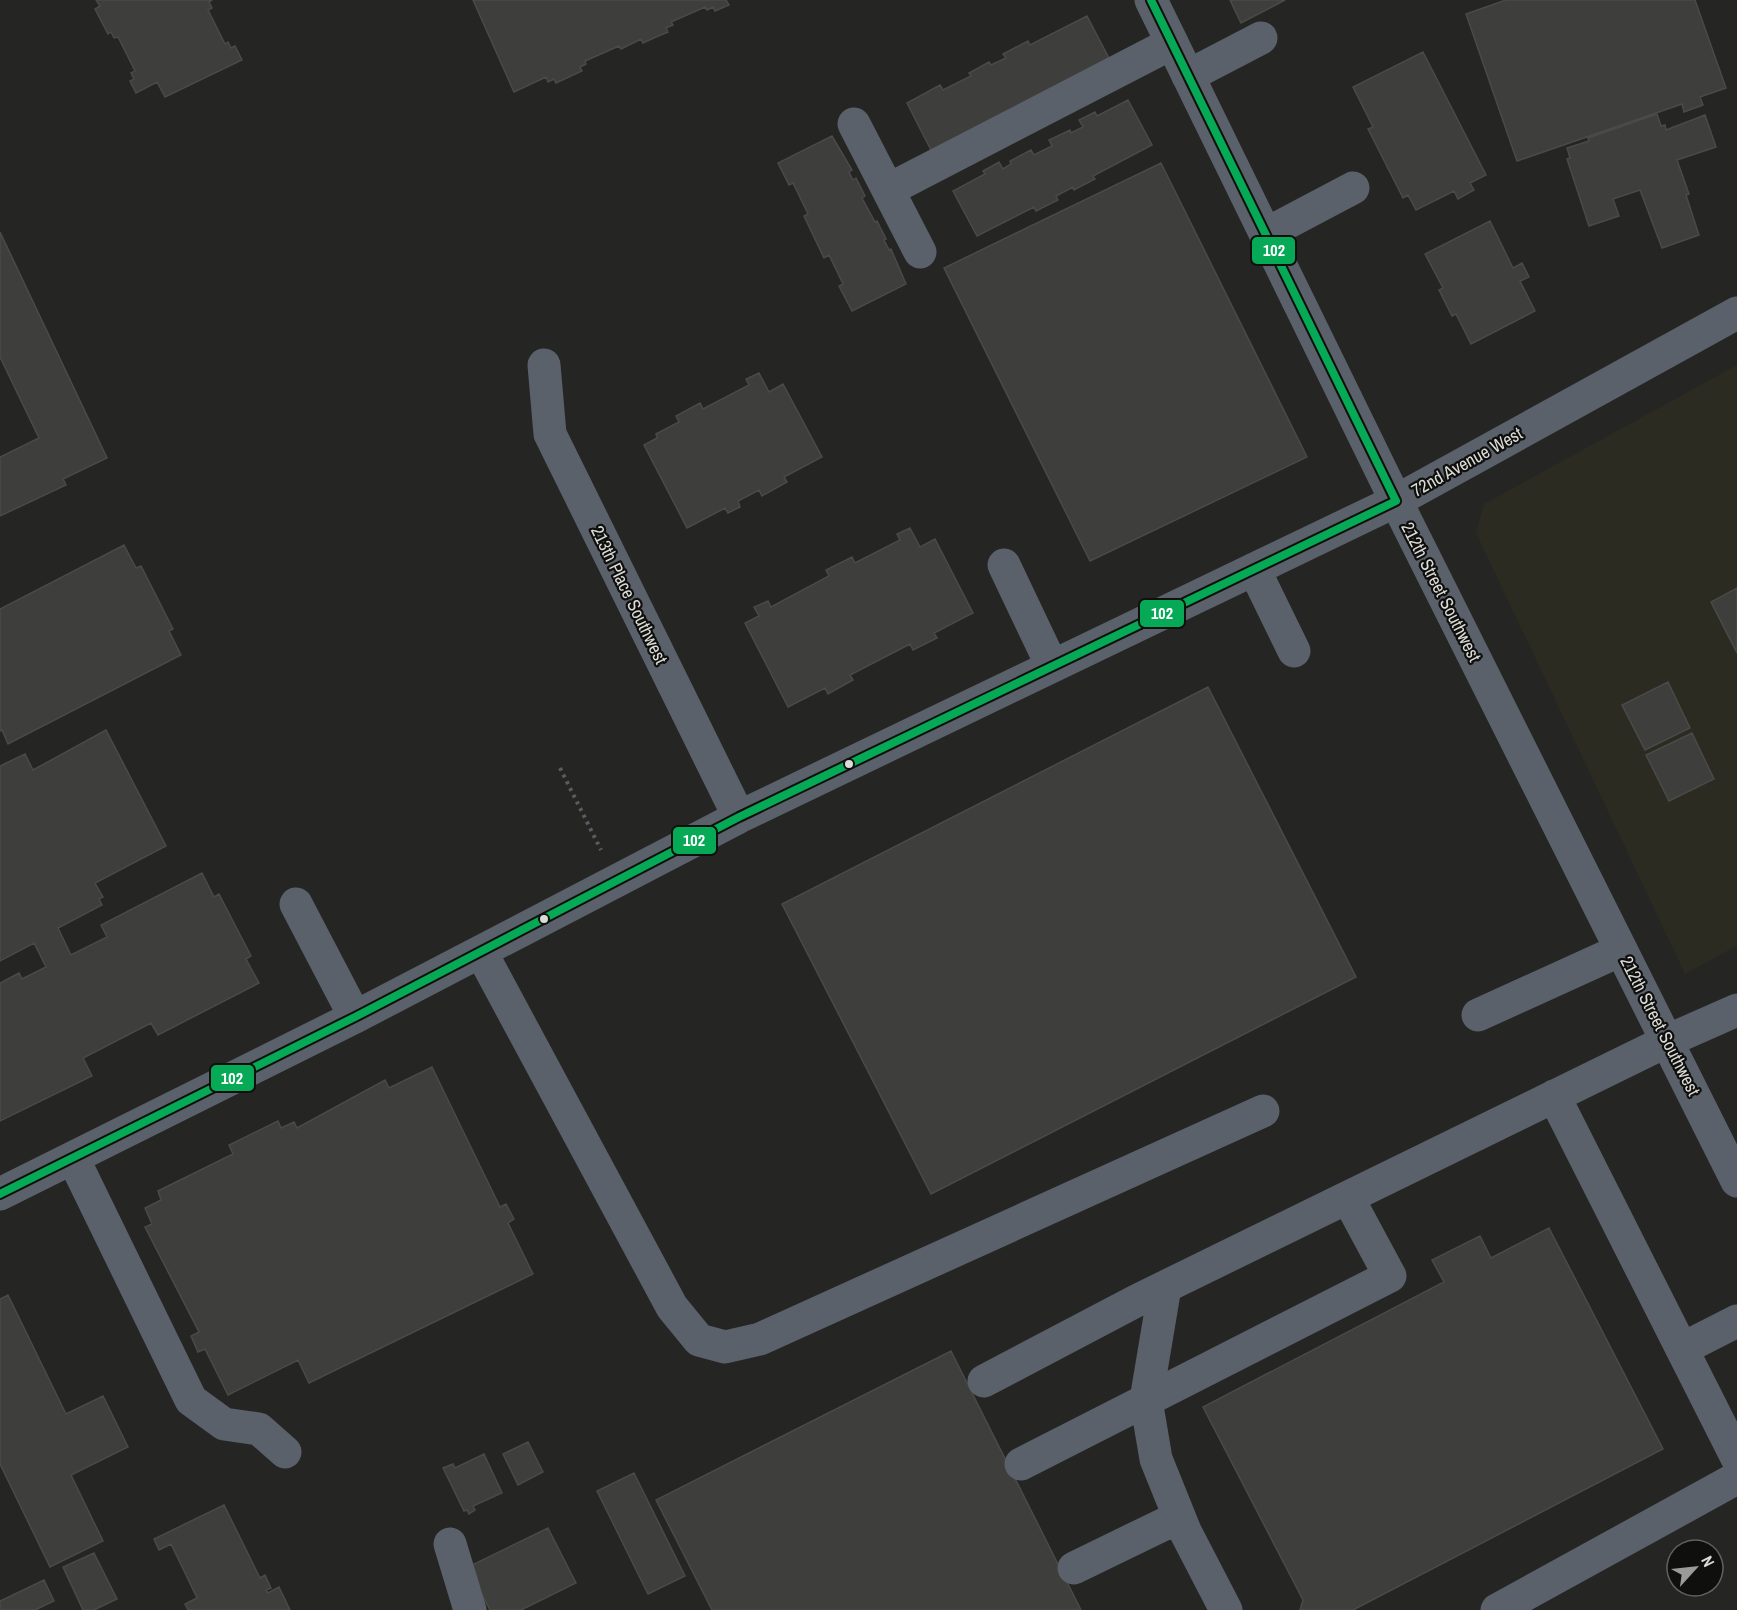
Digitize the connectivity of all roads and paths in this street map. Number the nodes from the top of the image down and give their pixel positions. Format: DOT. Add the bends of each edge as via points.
graph roads {
  1 [pos="1151,0"];
  2 [pos="1261,38"];
  3 [pos="1172,43"];
  4 [pos="1188,76"];
  5 [pos="854,124"];
  6 [pos="1353,188"];
  7 [pos="888,190"];
  8 [pos="1266,234"];
  9 [pos="920,252"];
  10 [pos="1737,313"];
  11 [pos="544,365"];
  12 [pos="1396,501"];
  13 [pos="1004,565"];
  14 [pos="1254,569"];
  15 [pos="1294,651"];
  16 [pos="1052,666"];
  17 [pos="560,768"];
  18 [pos="739,817"];
  19 [pos="616,882"];
  20 [pos="296,904"];
  21 [pos="1621,950"];
  22 [pos="481,952"];
  23 [pos="1737,1010"];
  24 [pos="1478,1015"];
  25 [pos="356,1017"];
  26 [pos="1667,1041"];
  27 [pos="1554,1096"];
  28 [pos="1263,1111"];
  29 [pos="73,1158"];
  30 [pos="1735,1170"];
  31 [pos="0,1194"];
  32 [pos="1347,1198"];
  33 [pos="1165,1287"];
  34 [pos="1737,1321"];
  35 [pos="1682,1349"];
  36 [pos="984,1382"];
  37 [pos="1146,1400"];
  38 [pos="285,1452"];
  39 [pos="1737,1458"];
  40 [pos="1021,1464"];
  41 [pos="1737,1478"];
  42 [pos="1179,1517"];
  43 [pos="450,1544"];
  44 [pos="1074,1568"];
  45 [pos="470,1610"];
  46 [pos="1226,1610"];
  47 [pos="1497,1610"];
  1 -- 3 [label="street, 212th Street Southwest"];
  2 -- 4 [label="street"];
  3 -- 4 [label="street, 212th Street Southwest"];
  3 -- 7 [label="street"];
  4 -- 8 [label="street, 212th Street Southwest"];
  5 -- 7 [label="street"];
  6 -- 8 [label="street"];
  7 -- 9 [label="street"];
  8 -- 12 [label="street, 212th Street Southwest"];
  10 -- 12 [label="street, 72nd Avenue West"];
  11 -- 18 [label="street, 213th Place Southwest" via="550,434"];
  12 -- 14 [label="street, 72nd Avenue West"];
  12 -- 21 [label="street, 212th Street Southwest"];
  13 -- 16 [label="street"];
  14 -- 15 [label="street"];
  14 -- 16 [label="street, 72nd Avenue West"];
  16 -- 18 [label="street, 72nd Avenue West"];
  17 -- 19 [label="path"];
  18 -- 19 [label="street, 72nd Avenue West"];
  19 -- 22 [label="street, 72nd Avenue West"];
  20 -- 25 [label="street"];
  21 -- 24 [label="street"];
  21 -- 26 [label="street, 212th Street Southwest"];
  22 -- 25 [label="street, 72nd Avenue West"];
  22 -- 28 [label="street" via="672,1307 699,1340 725,1347 760,1340"];
  23 -- 26 [label="street"];
  25 -- 29 [label="street, 72nd Avenue West"];
  26 -- 27 [label="street"];
  26 -- 30 [label="street, 212th Street Southwest"];
  27 -- 32 [label="street"];
  27 -- 35 [label="street"];
  29 -- 31 [label="street, 72nd Avenue West"];
  29 -- 38 [label="street" via="191,1400 224,1424 258,1429"];
  32 -- 33 [label="street"];
  32 -- 37 [label="street" via="1390,1276"];
  33 -- 36 [label="street"];
  33 -- 37 [label="street"];
  34 -- 35 [label="street"];
  35 -- 39 [label="street"];
  37 -- 40 [label="street"];
  37 -- 42 [label="street" via="1156,1459"];
  41 -- 47 [label="street"];
  42 -- 44 [label="street"];
  42 -- 46 [label="street"];
  43 -- 45 [label="street"];
}
